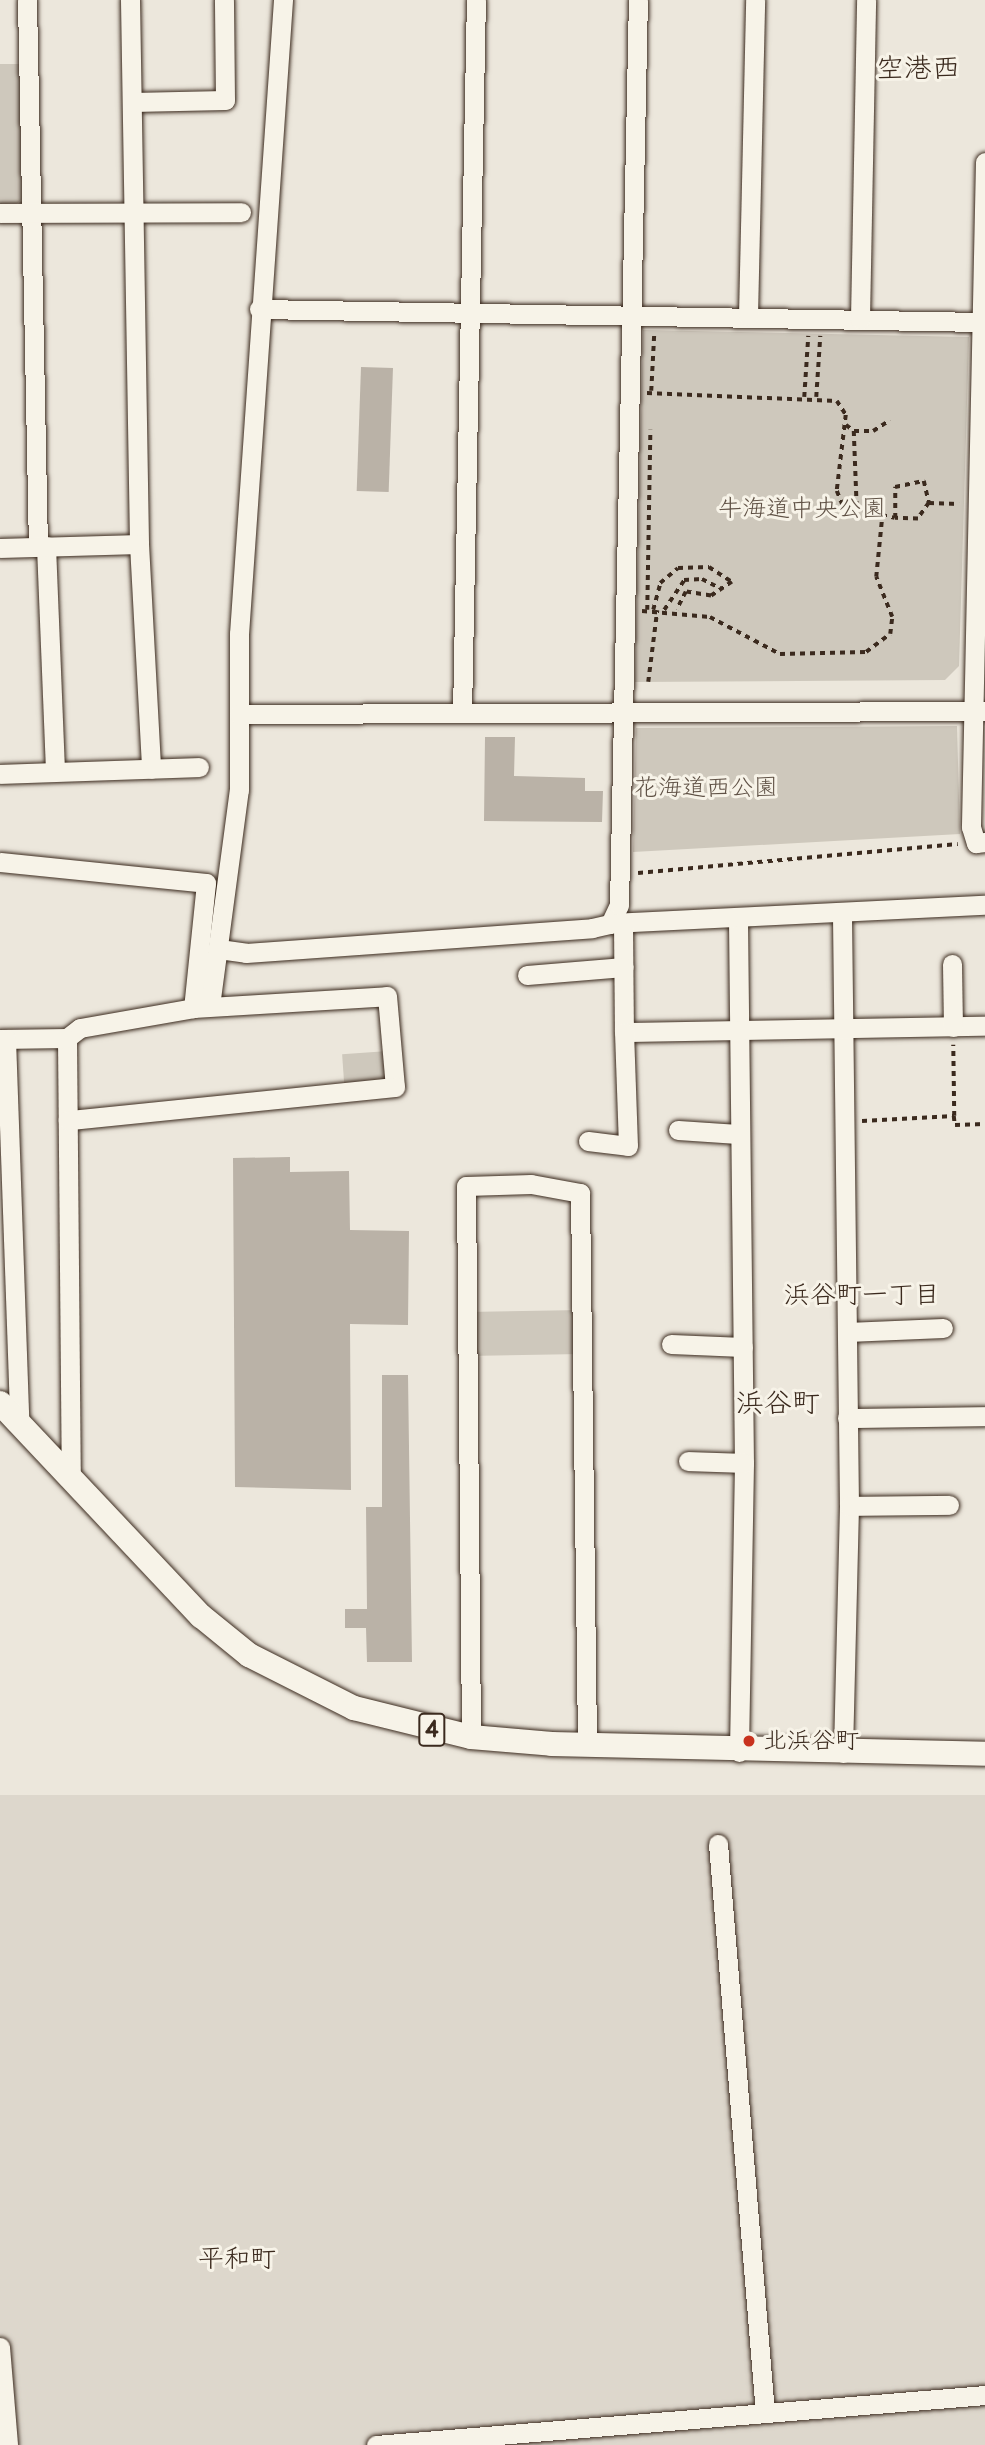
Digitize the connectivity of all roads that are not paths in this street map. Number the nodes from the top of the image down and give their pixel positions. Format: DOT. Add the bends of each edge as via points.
graph roads {
  1 [pos="27,0"];
  2 [pos="130,0"];
  3 [pos="223,0"];
  4 [pos="283,0"];
  5 [pos="476,0"];
  6 [pos="638,0"];
  7 [pos="755,0"];
  8 [pos="866,0"];
  9 [pos="132,102"];
  10 [pos="985,162"];
  11 [pos="30,212"];
  12 [pos="134,212"];
  13 [pos="241,212"];
  14 [pos="0,213"];
  15 [pos="259,309"];
  16 [pos="468,313"];
  17 [pos="628,314"];
  18 [pos="748,316"];
  19 [pos="860,319"];
  20 [pos="983,322"];
  21 [pos="139,544"];
  22 [pos="42,547"];
  23 [pos="0,548"];
  24 [pos="980,578"];
  25 [pos="979,711"];
  26 [pos="462,713"];
  27 [pos="622,713"];
  28 [pos="239,714"];
  29 [pos="199,767"];
  30 [pos="151,769"];
  31 [pos="55,771"];
  32 [pos="0,774"];
  33 [pos="981,843"];
  34 [pos="0,862"];
  35 [pos="985,905"];
  36 [pos="842,916"];
  37 [pos="738,920"];
  38 [pos="617,923"];
  39 [pos="219,948"];
  40 [pos="952,964"];
  41 [pos="624,967"];
  42 [pos="527,975"];
  43 [pos="202,1007"];
  44 [pos="985,1026"];
  45 [pos="953,1027"];
  46 [pos="624,1032"];
  47 [pos="736,1033"];
  48 [pos="842,1033"];
  49 [pos="67,1038"];
  50 [pos="3,1039"];
  51 [pos="68,1120"];
  52 [pos="678,1130"];
  53 [pos="738,1134"];
  54 [pos="588,1141"];
  55 [pos="943,1328"];
  56 [pos="846,1332"];
  57 [pos="671,1344"];
  58 [pos="743,1347"];
  59 [pos="10,1410"];
  60 [pos="985,1416"];
  61 [pos="847,1418"];
  62 [pos="688,1461"];
  63 [pos="744,1463"];
  64 [pos="71,1475"];
  65 [pos="948,1505"];
  66 [pos="849,1506"];
  67 [pos="471,1737"];
  68 [pos="587,1745"];
  69 [pos="739,1752"];
  70 [pos="843,1753"];
  71 [pos="985,1754"];
  72 [pos="718,1844"];
  73 [pos="0,2347"];
  74 [pos="985,2395"];
  75 [pos="765,2413"];
  76 [pos="444,2442"];
  77 [pos="8,2445"];
  78 [pos="376,2445"];
  1 -- 11 [label="street"];
  2 -- 9 [label="street"];
  3 -- 9 [label="street" via="225,100"];
  4 -- 15 [label="street" via="274,184"];
  5 -- 16 [label="street"];
  6 -- 17 [label="street"];
  7 -- 18 [label="street"];
  8 -- 19 [label="street"];
  9 -- 12 [label="street"];
  10 -- 20 [label="street"];
  11 -- 12 [label="street"];
  11 -- 14 [label="street"];
  11 -- 22 [label="street"];
  12 -- 13 [label="street"];
  12 -- 21 [label="street"];
  15 -- 16 [label="street"];
  15 -- 28 [label="street"];
  16 -- 17 [label="street"];
  16 -- 26 [label="street"];
  17 -- 18 [label="street"];
  17 -- 27 [label="street"];
  18 -- 19 [label="street"];
  19 -- 20 [label="street"];
  20 -- 24 [label="street"];
  21 -- 22 [label="street"];
  21 -- 30 [label="street"];
  22 -- 23 [label="street"];
  22 -- 31 [label="street"];
  24 -- 25 [label="street"];
  25 -- 27 [label="street"];
  25 -- 33 [label="street"];
  26 -- 27 [label="street"];
  26 -- 28 [label="street"];
  27 -- 38 [label="street"];
  28 -- 39 [label="street" via="239,790"];
  29 -- 30 [label="street"];
  30 -- 31 [label="street"];
  31 -- 32 [label="street"];
  34 -- 43 [label="street" via="206,883"];
  35 -- 36 [label="street"];
  36 -- 37 [label="street"];
  36 -- 48 [label="street"];
  37 -- 38 [label="street"];
  37 -- 47 [label="street"];
  38 -- 39 [label="street" via="246,953"];
  38 -- 41 [label="street"];
  39 -- 43 [label="street"];
  40 -- 45 [label="street"];
  41 -- 42 [label="street"];
  41 -- 46 [label="street"];
  43 -- 49 [label="street" via="80,1028"];
  43 -- 51 [label="street" via="387,996 395,1087"];
  44 -- 45 [label="street"];
  45 -- 48 [label="street"];
  46 -- 47 [label="street"];
  46 -- 54 [label="street" via="628,1146"];
  47 -- 48 [label="street"];
  47 -- 53 [label="street"];
  48 -- 56 [label="street"];
  49 -- 50 [label="street"];
  49 -- 51 [label="street"];
  50 -- 59 [label="street"];
  51 -- 64 [label="street"];
  52 -- 53 [label="street"];
  53 -- 58 [label="street"];
  55 -- 56 [label="street"];
  56 -- 61 [label="street"];
  57 -- 58 [label="street"];
  58 -- 63 [label="street"];
  59 -- 64 [label="main road, 4"];
  60 -- 61 [label="street"];
  61 -- 66 [label="street"];
  62 -- 63 [label="street"];
  63 -- 69 [label="street"];
  64 -- 67 [label="main road, 4" via="201,1616 249,1655 354,1708"];
  65 -- 66 [label="street"];
  66 -- 70 [label="street"];
  67 -- 68 [label="main road, 4"];
  67 -- 68 [label="street" via="466,1186 531,1184 580,1193"];
  68 -- 69 [label="main road, 4"];
  69 -- 70 [label="main road, 4"];
  70 -- 71 [label="main road, 4"];
  72 -- 75 [label="street"];
  73 -- 77 [label="street"];
  74 -- 75 [label="street"];
  75 -- 76 [label="street"];
  76 -- 78 [label="street"];
}
